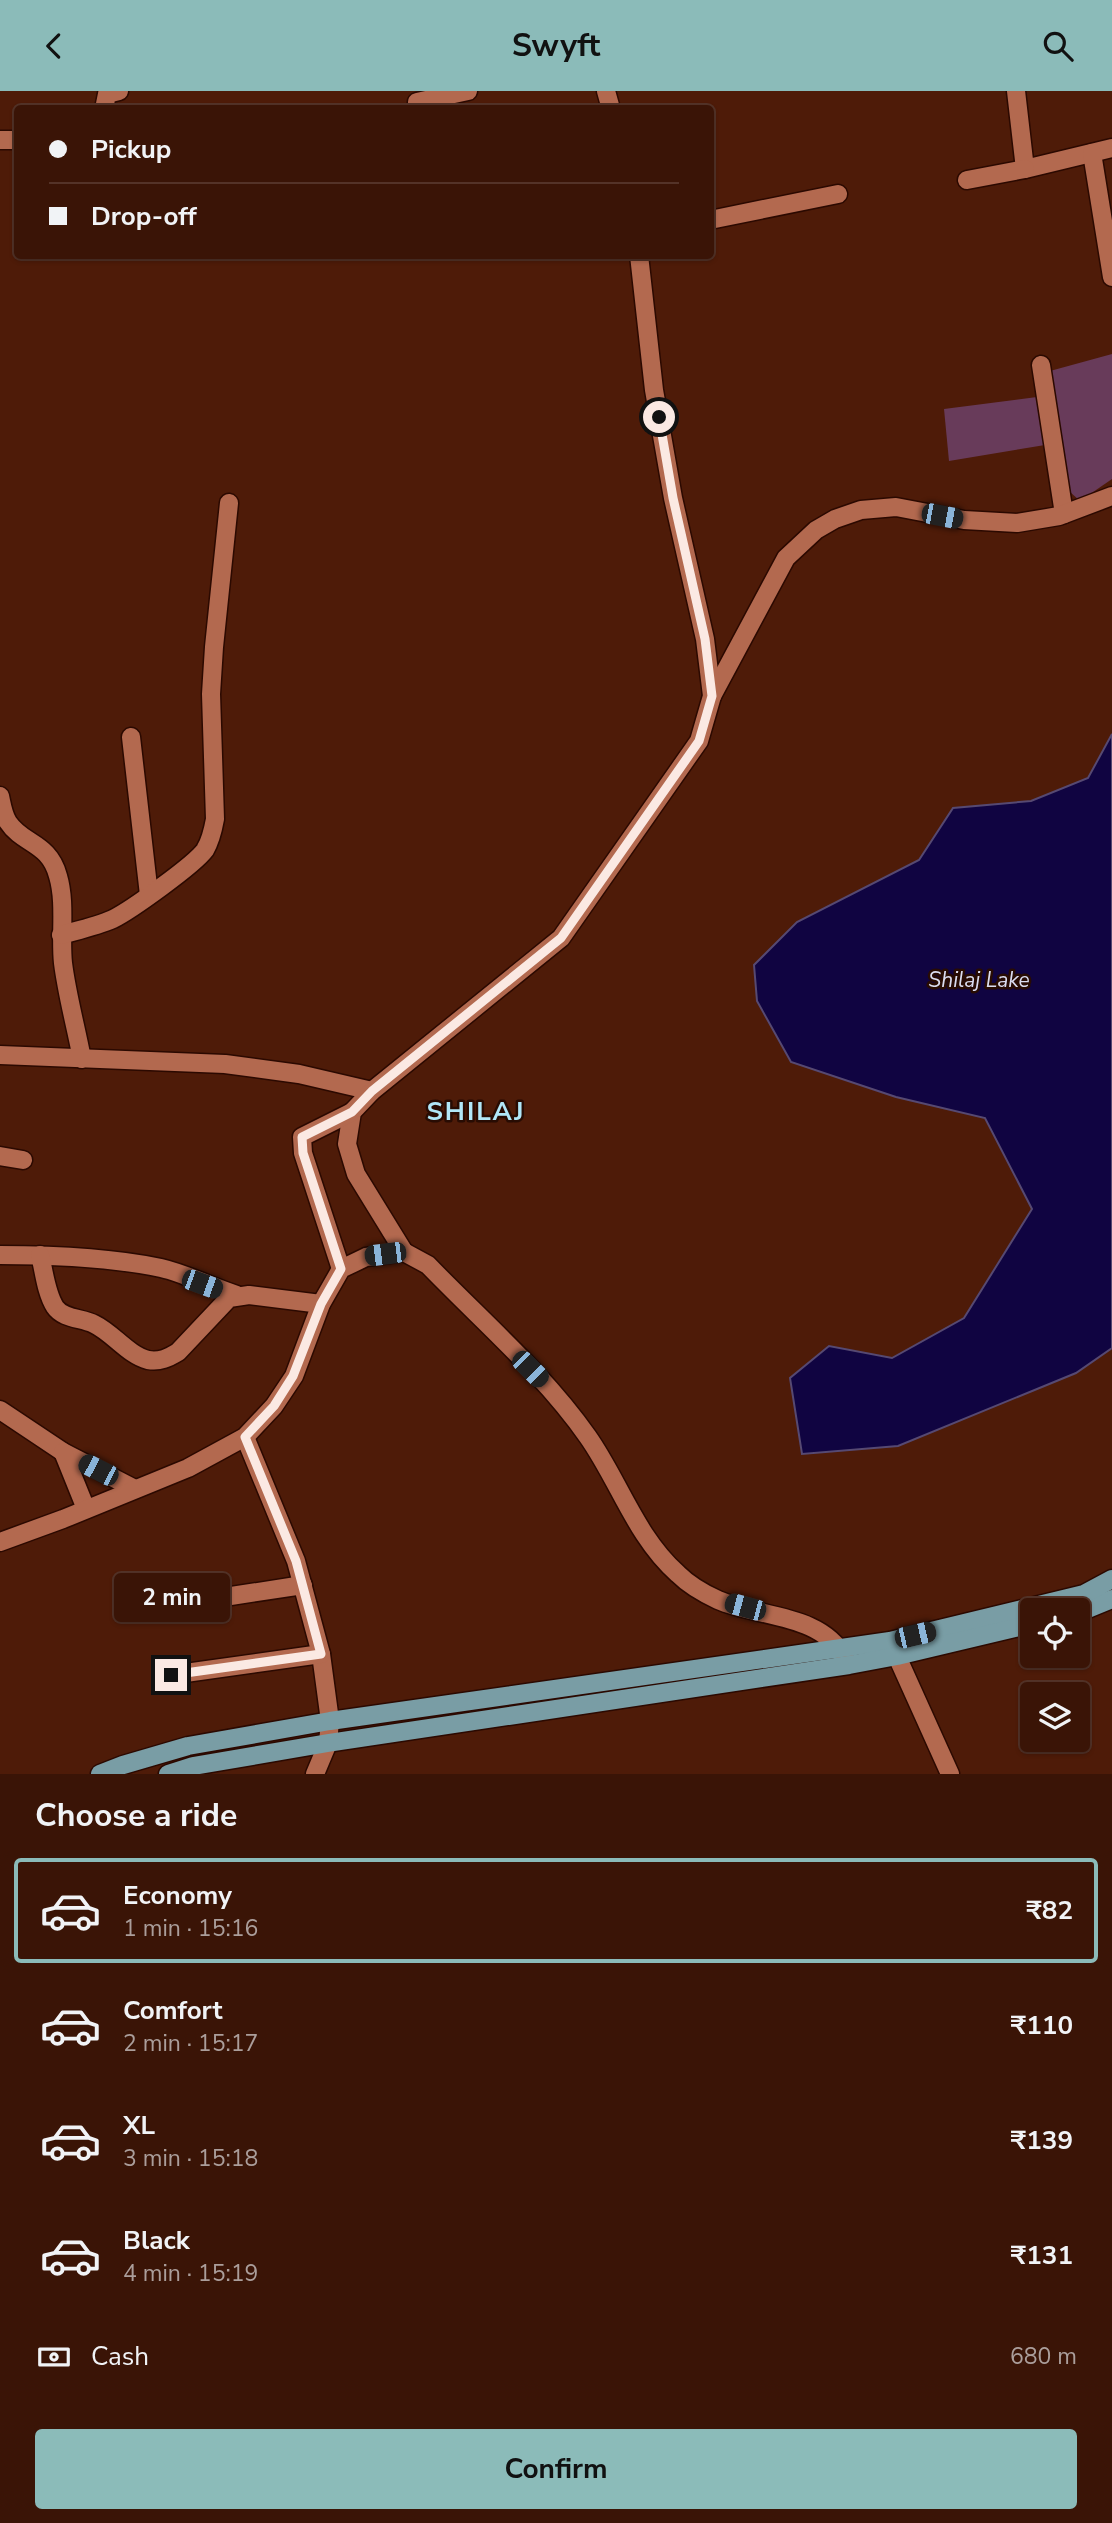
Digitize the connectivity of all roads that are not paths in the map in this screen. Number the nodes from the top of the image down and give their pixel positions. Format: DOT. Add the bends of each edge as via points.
graph roads {
  1 [pos="119,91"];
  2 [pos="468,91"];
  3 [pos="1016,91"];
  4 [pos="418,102"];
  5 [pos="105,105"];
  6 [pos="1112,148"];
  7 [pos="1092,153"];
  8 [pos="1025,169"];
  9 [pos="967,180"];
  10 [pos="838,194"];
  11 [pos="714,219"];
  12 [pos="639,259"];
  13 [pos="1112,277"];
  14 [pos="1041,365"];
  15 [pos="1112,496"];
  16 [pos="229,503"];
  17 [pos="1064,514"];
  18 [pos="712,696"];
  19 [pos="131,737"];
  20 [pos="0,796"];
  21 [pos="5,823"];
  22 [pos="149,895"];
  23 [pos="61,935"];
  24 [pos="0,1055"];
  25 [pos="82,1059"];
  26 [pos="372,1091"];
  27 [pos="352,1112"];
  28 [pos="0,1156"];
  29 [pos="23,1160"];
  30 [pos="404,1252"];
  31 [pos="0,1255"];
  32 [pos="40,1255"];
  33 [pos="341,1269"];
  34 [pos="237,1295"];
  35 [pos="321,1304"];
  36 [pos="0,1410"];
  37 [pos="245,1437"];
  38 [pos="63,1452"];
  39 [pos="135,1489"];
  40 [pos="86,1509"];
  41 [pos="0,1542"];
  42 [pos="1112,1580"];
  43 [pos="303,1585"];
  44 [pos="1112,1599"];
  45 [pos="166,1605"];
  46 [pos="1090,1607"];
  47 [pos="1020,1626"];
  48 [pos="840,1648"];
  49 [pos="894,1649"];
  50 [pos="321,1654"];
  51 [pos="849,1665"];
  52 [pos="171,1675"];
  53 [pos="330,1721"];
  54 [pos="328,1743"];
  55 [pos="100,1774"];
  56 [pos="168,1774"];
  57 [pos="315,1774"];
  58 [pos="950,1774"];
  1 -- 5 [label="street" via="107,94"];
  2 -- 4 [label="street"];
  3 -- 8 [label="street"];
  6 -- 7 [label="street"];
  7 -- 8 [label="street"];
  7 -- 13 [label="street"];
  8 -- 9 [label="street"];
  10 -- 11 [label="street"];
  12 -- 18 [label="street" via="654,390 705,639"];
  14 -- 17 [label="street"];
  15 -- 17 [label="street"];
  16 -- 22 [label="street" via="212,682 213,834 204,851"];
  17 -- 18 [label="street" via="1017,523 964,520 896,507 862,510 835,519 786,558"];
  18 -- 26 [label="street" via="699,741 561,938"];
  19 -- 22 [label="street"];
  20 -- 21 [label="street"];
  21 -- 23 [label="street" via="52,860 59,877"];
  22 -- 23 [label="street" via="115,918"];
  23 -- 25 [label="street"];
  24 -- 25 [label="street"];
  25 -- 26 [label="street" via="225,1064 299,1074"];
  26 -- 27 [label="street"];
  27 -- 30 [label="street" via="347,1145 356,1174"];
  27 -- 33 [label="street" via="302,1137 303,1153"];
  28 -- 29 [label="street"];
  30 -- 33 [label="street" via="366,1257"];
  30 -- 48 [label="street" via="428,1265 556,1395 589,1438 653,1548 679,1576 719,1600 797,1622 831,1638"];
  31 -- 32 [label="street"];
  32 -- 34 [label="street" via="163,1268"];
  32 -- 34 [label="street" via="54,1306 61,1313 93,1323 149,1360 168,1359 178,1352 222,1304"];
  33 -- 35 [label="street"];
  34 -- 35 [label="street"];
  35 -- 37 [label="street" via="293,1376 274,1406"];
  36 -- 38 [label="street"];
  37 -- 39 [label="street" via="188,1468"];
  37 -- 43 [label="street"];
  38 -- 39 [label="street"];
  38 -- 40 [label="street"];
  39 -- 40 [label="street"];
  40 -- 41 [label="street"];
  42 -- 49 [label="main road" via="1084,1594"];
  43 -- 45 [label="street"];
  43 -- 50 [label="street"];
  44 -- 46 [label="main road"];
  47 -- 49 [label="main road"];
  48 -- 49 [label="main road"];
  48 -- 51 [label="street"];
  48 -- 53 [label="main road"];
  49 -- 51 [label="main road"];
  49 -- 58 [label="street"];
  50 -- 52 [label="street"];
  50 -- 53 [label="street"];
  51 -- 54 [label="main road"];
  53 -- 54 [label="street"];
  53 -- 55 [label="main road" via="188,1746"];
  54 -- 56 [label="main road"];
  54 -- 57 [label="street"];
}
